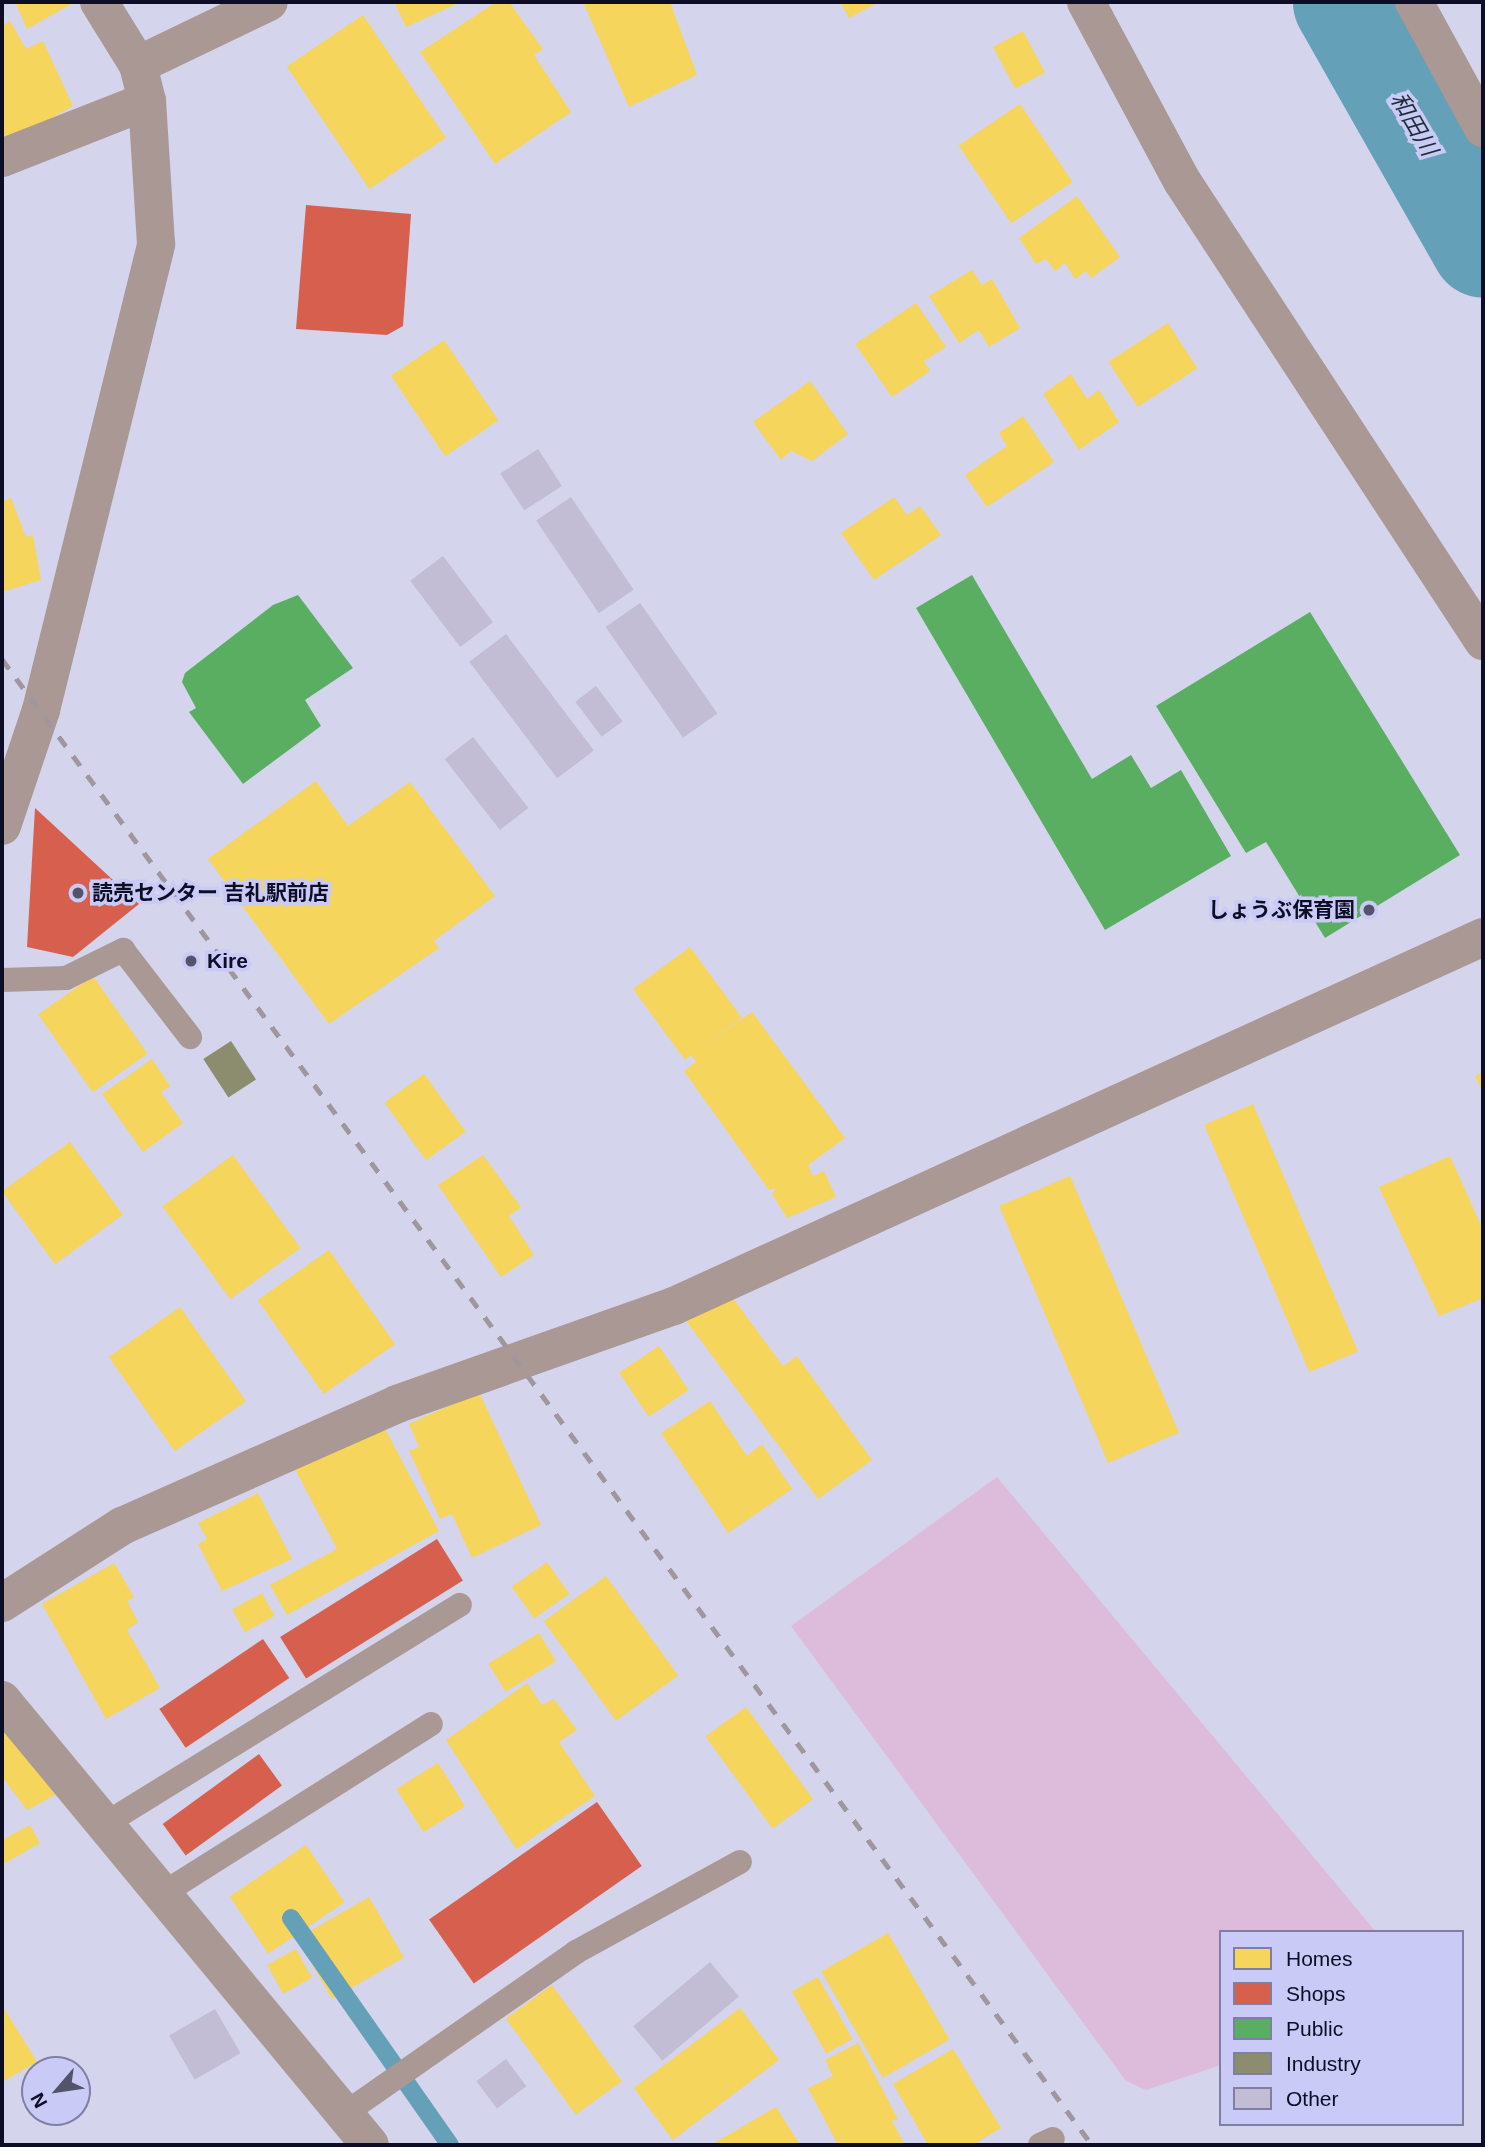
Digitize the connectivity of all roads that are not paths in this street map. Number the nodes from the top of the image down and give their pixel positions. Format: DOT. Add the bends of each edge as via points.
graph roads {
  1 [pos="99,2"];
  2 [pos="269,2"];
  3 [pos="1086,2"];
  4 [pos="1414,2"];
  5 [pos="142,83"];
  6 [pos="1483,128"];
  7 [pos="2,158"];
  8 [pos="1483,641"];
  9 [pos="2,825"];
  10 [pos="1483,937"];
  11 [pos="2,980"];
  12 [pos="190,1037"];
  13 [pos="2,1603"];
  14 [pos="460,1605"];
  15 [pos="2,1700"];
  16 [pos="431,1724"];
  17 [pos="105,1824"];
  18 [pos="740,1862"];
  19 [pos="162,1894"];
  20 [pos="344,2114"];
  21 [pos="370,2145"];
  1 -- 5 [label="street"];
  2 -- 5 [label="street"];
  3 -- 8 [label="street" via="1182,181"];
  4 -- 6 [label="street"];
  5 -- 7 [label="street"];
  5 -- 9 [label="street" via="156,244 41,710"];
  10 -- 13 [label="street" via="674,1306 397,1404 122,1526"];
  11 -- 12 [label="lane" via="66,978 122,950"];
  14 -- 17 [label="lane"];
  15 -- 17 [label="street"];
  16 -- 19 [label="lane"];
  17 -- 19 [label="street"];
  18 -- 20 [label="lane" via="576,1952"];
  19 -- 20 [label="street"];
  20 -- 21 [label="street"];
}
